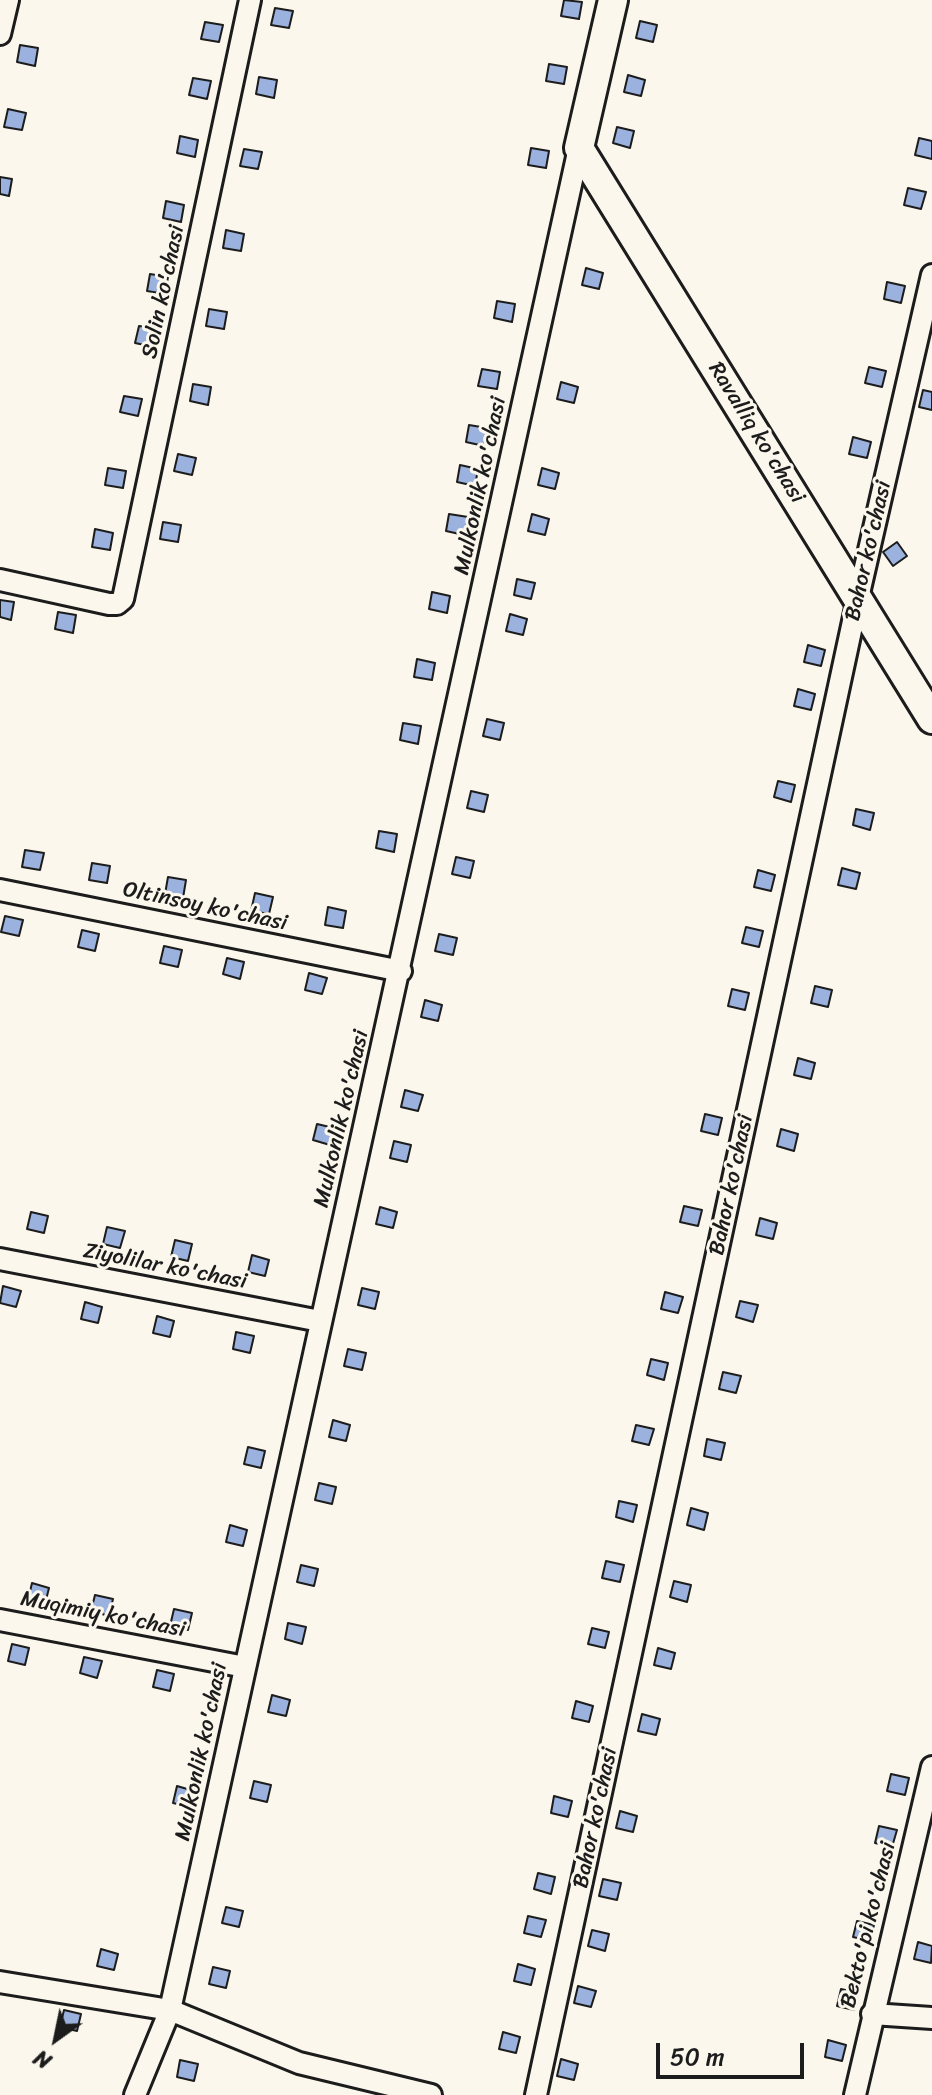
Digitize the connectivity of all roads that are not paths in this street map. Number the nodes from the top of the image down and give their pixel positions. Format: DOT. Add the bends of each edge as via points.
graph roads {
  1 [pos="8,0"];
  2 [pos="250,0"];
  3 [pos="613,0"];
  4 [pos="0,34"];
  5 [pos="579,148"];
  6 [pos="932,275"];
  7 [pos="0,580"];
  8 [pos="858,598"];
  9 [pos="932,719"];
  10 [pos="0,890"];
  11 [pos="401,971"];
  12 [pos="0,1259"];
  13 [pos="320,1321"];
  14 [pos="0,1620"];
  15 [pos="245,1667"];
  16 [pos="932,1767"];
  17 [pos="0,1982"];
  18 [pos="170,2010"];
  19 [pos="872,2014"];
  20 [pos="932,2018"];
  21 [pos="135,2095"];
  22 [pos="431,2095"];
  23 [pos="536,2095"];
  24 [pos="855,2095"];
  1 -- 4 [label="street"];
  2 -- 7 [label="street, Solin ko'chasi" via="125,593 117,604 109,604"];
  3 -- 5 [label="street"];
  5 -- 8 [label="street, Ravalliq ko'chasi"];
  5 -- 11 [label="street, Mulkonlik ko'chasi"];
  6 -- 8 [label="street, Bahor ko'chasi"];
  8 -- 9 [label="street, Ravalliq ko'chasi"];
  8 -- 23 [label="street, Bahor ko'chasi"];
  10 -- 11 [label="street, Oltinsoy ko'chasi"];
  11 -- 13 [label="street, Mulkonlik ko'chasi"];
  12 -- 13 [label="street, Ziyolilar ko'chasi"];
  13 -- 15 [label="street, Mulkonlik ko'chasi"];
  14 -- 15 [label="street, Muqimiy ko'chasi"];
  15 -- 18 [label="street, Mulkonlik ko'chasi"];
  16 -- 19 [label="street, Bekto'pi ko'chasi"];
  17 -- 18 [label="street"];
  18 -- 21 [label="street, Mulkonlik ko'chasi"];
  18 -- 22 [label="street" via="299,2063"];
  19 -- 20 [label="street"];
  19 -- 24 [label="street, Bekto'pi ko'chasi"];
}
